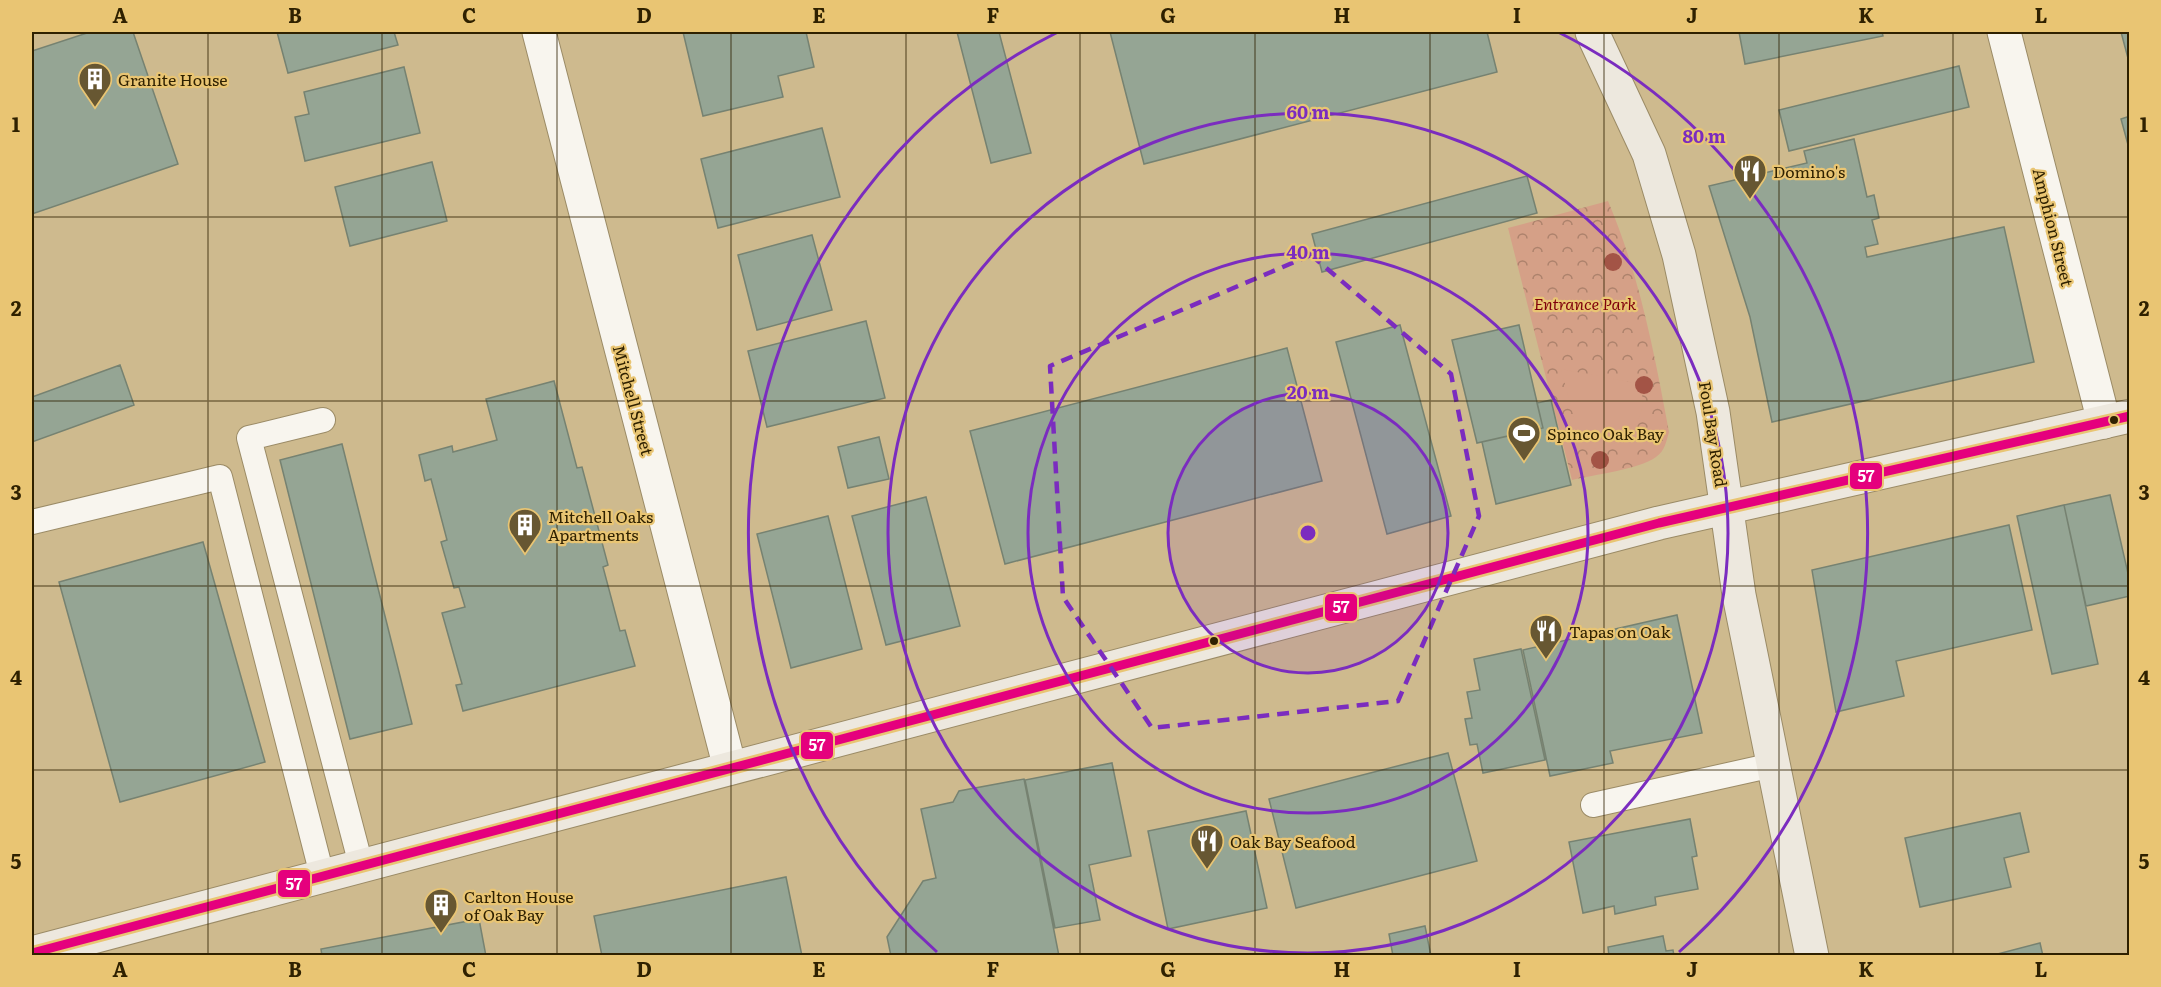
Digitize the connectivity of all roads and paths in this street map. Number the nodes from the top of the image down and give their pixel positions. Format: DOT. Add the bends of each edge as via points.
graph roads {
  1 [pos="539,32"];
  2 [pos="1592,32"];
  3 [pos="2004,32"];
  4 [pos="2116,419"];
  5 [pos="323,420"];
  6 [pos="1726,508"];
  7 [pos="32,522"];
  8 [pos="1773,765"];
  9 [pos="730,768"];
  10 [pos="1593,805"];
  11 [pos="361,866"];
  12 [pos="322,875"];
  13 [pos="32,953"];
  14 [pos="1812,956"];
  1 -- 9 [label="street, Mitchell Street"];
  2 -- 6 [label="main road, Foul Bay Road" via="1649,154 1679,255 1713,412"];
  3 -- 4 [label="street, Amphion Street"];
  4 -- 6 [label="main road"];
  5 -- 11 [label="lane" via="249,438"];
  6 -- 8 [label="main road, Foul Bay Road" via="1738,595"];
  6 -- 9 [label="main road"];
  7 -- 12 [label="lane" via="220,477"];
  8 -- 10 [label="lane"];
  8 -- 14 [label="main road, Foul Bay Road"];
  9 -- 11 [label="main road"];
  11 -- 12 [label="main road"];
  12 -- 13 [label="main road"];
}
